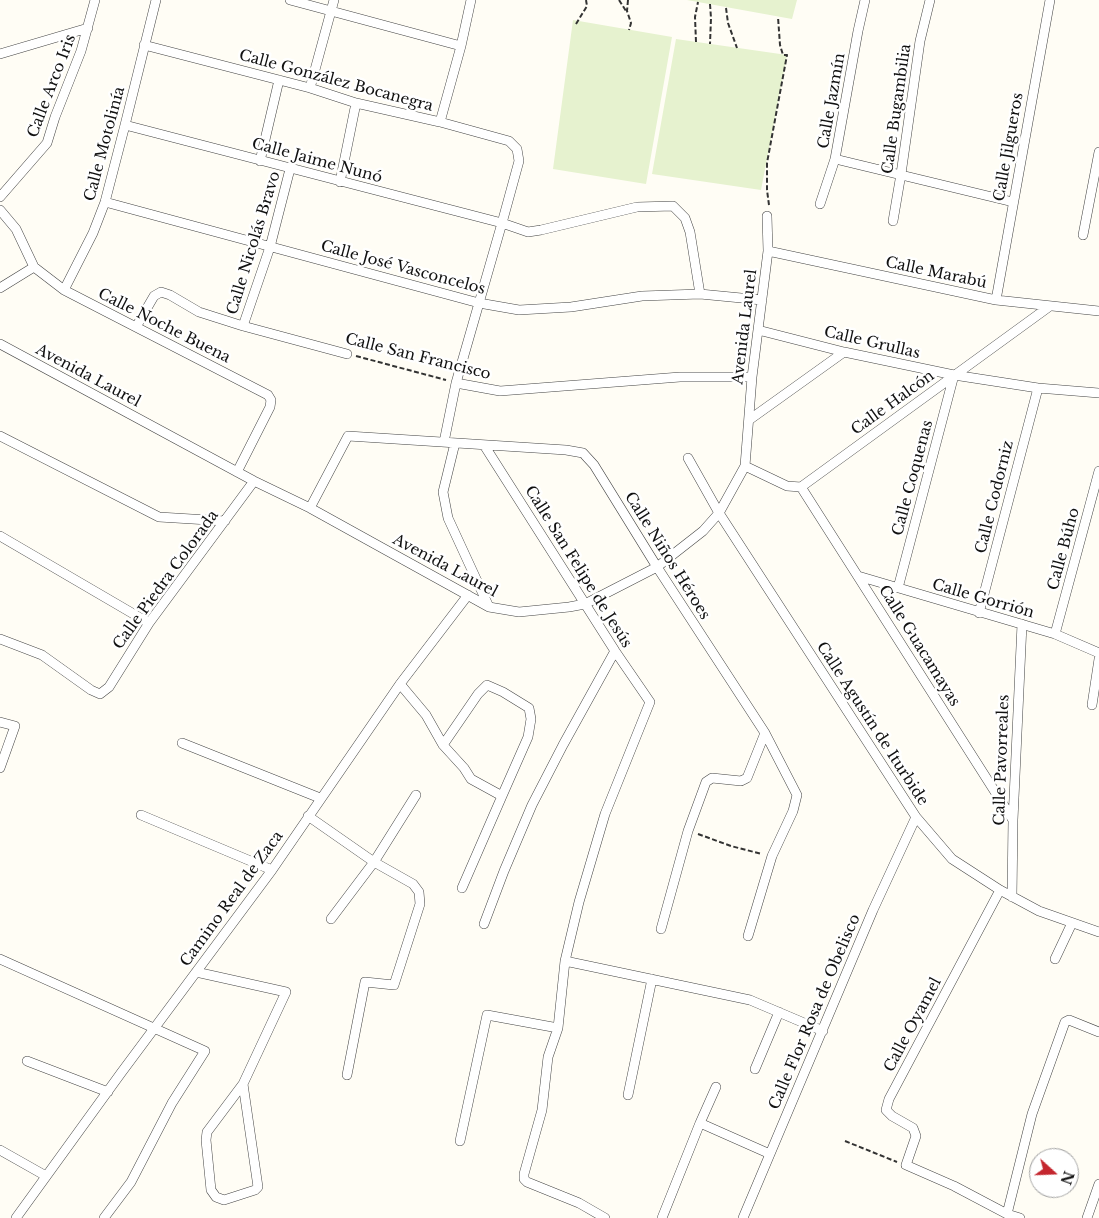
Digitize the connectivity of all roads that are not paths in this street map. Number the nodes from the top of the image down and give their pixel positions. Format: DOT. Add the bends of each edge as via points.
graph roads {
  1 [pos="95,0"];
  2 [pos="156,0"];
  3 [pos="290,0"];
  4 [pos="334,0"];
  5 [pos="471,0"];
  6 [pos="865,0"];
  7 [pos="930,0"];
  8 [pos="1050,0"];
  9 [pos="332,11"];
  10 [pos="88,28"];
  11 [pos="144,45"];
  12 [pos="461,46"];
  13 [pos="0,54"];
  14 [pos="279,80"];
  15 [pos="310,88"];
  16 [pos="356,103"];
  17 [pos="440,122"];
  18 [pos="126,125"];
  19 [pos="1099,152"];
  20 [pos="835,160"];
  21 [pos="260,161"];
  22 [pos="290,169"];
  23 [pos="901,174"];
  24 [pos="340,182"];
  25 [pos="0,197"];
  26 [pos="105,202"];
  27 [pos="1013,202"];
  28 [pos="820,204"];
  29 [pos="0,210"];
  30 [pos="767,216"];
  31 [pos="893,221"];
  32 [pos="502,223"];
  33 [pos="1083,235"];
  34 [pos="270,247"];
  35 [pos="768,252"];
  36 [pos="34,267"];
  37 [pos="0,288"];
  38 [pos="64,290"];
  39 [pos="700,294"];
  40 [pos="762,300"];
  41 [pos="996,300"];
  42 [pos="479,303"];
  43 [pos="1050,306"];
  44 [pos="1099,311"];
  45 [pos="136,326"];
  46 [pos="243,326"];
  47 [pos="758,330"];
  48 [pos="0,344"];
  49 [pos="844,352"];
  50 [pos="347,354"];
  51 [pos="954,375"];
  52 [pos="752,377"];
  53 [pos="456,383"];
  54 [pos="1038,388"];
  55 [pos="1099,393"];
  56 [pos="748,420"];
  57 [pos="0,436"];
  58 [pos="444,442"];
  59 [pos="455,443"];
  60 [pos="484,445"];
  61 [pos="688,458"];
  62 [pos="744,466"];
  63 [pos="1099,471"];
  64 [pos="237,472"];
  65 [pos="254,481"];
  66 [pos="802,486"];
  67 [pos="310,508"];
  68 [pos="719,513"];
  69 [pos="225,521"];
  70 [pos="0,536"];
  71 [pos="656,567"];
  72 [pos="858,576"];
  73 [pos="898,588"];
  74 [pos="468,595"];
  75 [pos="585,604"];
  76 [pos="489,607"];
  77 [pos="979,613"];
  78 [pos="149,623"];
  79 [pos="1022,624"];
  80 [pos="1055,634"];
  81 [pos="0,639"];
  82 [pos="615,651"];
  83 [pos="1099,653"];
  84 [pos="1099,659"];
  85 [pos="400,684"];
  86 [pos="1092,704"];
  87 [pos="0,722"];
  88 [pos="765,733"];
  89 [pos="182,743"];
  90 [pos="443,745"];
  91 [pos="0,768"];
  92 [pos="416,795"];
  93 [pos="502,796"];
  94 [pos="320,798"];
  95 [pos="141,815"];
  96 [pos="308,816"];
  97 [pos="916,817"];
  98 [pos="1013,820"];
  99 [pos="374,862"];
  100 [pos="272,870"];
  101 [pos="462,888"];
  102 [pos="1000,890"];
  103 [pos="1012,897"];
  104 [pos="331,919"];
  105 [pos="1072,923"];
  106 [pos="484,924"];
  107 [pos="662,929"];
  108 [pos="1099,932"];
  109 [pos="748,936"];
  110 [pos="0,959"];
  111 [pos="1055,960"];
  112 [pos="565,961"];
  113 [pos="196,972"];
  114 [pos="652,979"];
  115 [pos="779,1012"];
  116 [pos="155,1028"];
  117 [pos="558,1028"];
  118 [pos="823,1031"];
  119 [pos="1099,1032"];
  120 [pos="27,1060"];
  121 [pos="755,1069"];
  122 [pos="346,1075"];
  123 [pos="243,1084"];
  124 [pos="716,1087"];
  125 [pos="108,1092"];
  126 [pos="628,1095"];
  127 [pos="700,1123"];
  128 [pos="460,1141"];
  129 [pos="0,1150"];
  130 [pos="770,1154"];
  131 [pos="46,1176"];
  132 [pos="1099,1184"];
  133 [pos="1007,1214"];
  134 [pos="16,1218"];
  135 [pos="104,1218"];
  136 [pos="605,1218"];
  137 [pos="662,1218"];
  138 [pos="743,1218"];
  139 [pos="1020,1218"];
  140 [pos="1087,1218"];
  1 -- 10 [label="street, Calle Arco Iris"];
  2 -- 11 [label="street, Calle Motolinía"];
  3 -- 9 [label="street"];
  4 -- 9 [label="street"];
  5 -- 12 [label="street"];
  6 -- 20 [label="street, Calle Jazmín"];
  7 -- 23 [label="street, Calle Bugambilia" via="920,41"];
  8 -- 27 [label="street, Calle Jilgueros"];
  9 -- 12 [label="street"];
  9 -- 15 [label="street"];
  10 -- 13 [label="street"];
  10 -- 25 [label="street, Calle Arco Iris" via="47,142"];
  11 -- 14 [label="street, Calle González Bocanegra"];
  11 -- 18 [label="street, Calle Motolinía"];
  12 -- 17 [label="street"];
  14 -- 15 [label="street, Calle González Bocanegra"];
  14 -- 21 [label="street, Calle Nicolás Bravo"];
  15 -- 16 [label="street, Calle González Bocanegra"];
  16 -- 17 [label="street, Calle González Bocanegra"];
  16 -- 24 [label="street"];
  17 -- 32 [label="street, Calle González Bocanegra" via="509,141 518,149 519,160"];
  18 -- 21 [label="street, Calle Jaime Nunó"];
  18 -- 26 [label="street, Calle Motolinía"];
  19 -- 33 [label="street"];
  20 -- 23 [label="street"];
  20 -- 28 [label="street, Calle Jazmín"];
  21 -- 22 [label="street, Calle Jaime Nunó"];
  22 -- 24 [label="street, Calle Jaime Nunó"];
  22 -- 34 [label="street, Calle Nicolás Bravo"];
  23 -- 27 [label="street"];
  23 -- 31 [label="street, Calle Bugambilia"];
  24 -- 32 [label="street, Calle Jaime Nunó"];
  26 -- 34 [label="street, Calle José Vasconcelos"];
  26 -- 38 [label="street, Calle Motolinía"];
  27 -- 41 [label="street, Calle Jilgueros"];
  29 -- 36 [label="street, Calle Noche Buena" via="16,229"];
  30 -- 35 [label="street, Avenida Laurel"];
  32 -- 39 [label="street" via="528,232 638,207 673,206 685,218 690,232"];
  32 -- 42 [label="street"];
  34 -- 42 [label="street, Calle José Vasconcelos"];
  34 -- 46 [label="street, Calle Nicolás Bravo"];
  35 -- 40 [label="street, Avenida Laurel"];
  35 -- 41 [label="street, Calle Marabú"];
  36 -- 37 [label="street"];
  36 -- 38 [label="street, Calle Noche Buena"];
  38 -- 45 [label="street, Calle Noche Buena"];
  39 -- 40 [label="street, Calle José Vasconcelos"];
  39 -- 42 [label="street, Calle José Vasconcelos" via="642,296 571,308 519,310"];
  40 -- 47 [label="street, Avenida Laurel"];
  41 -- 43 [label="street, Calle Marabú"];
  42 -- 53 [label="street"];
  43 -- 44 [label="street, Calle Marabú"];
  43 -- 51 [label="street, Calle Halcón"];
  45 -- 46 [label="street, Calle San Francisco" via="154,296 161,292 199,312"];
  45 -- 64 [label="street, Calle Noche Buena" via="271,400"];
  46 -- 50 [label="street, Calle San Francisco"];
  47 -- 49 [label="street, Calle Grullas"];
  47 -- 52 [label="street, Avenida Laurel"];
  48 -- 64 [label="street, Avenida Laurel"];
  49 -- 51 [label="street, Calle Grullas"];
  49 -- 56 [label="street"];
  51 -- 54 [label="street, Calle Grullas"];
  51 -- 66 [label="street, Calle Halcón"];
  51 -- 73 [label="street, Calle Coquenas"];
  52 -- 53 [label="street, Calle San Francisco" via="680,377 500,391"];
  52 -- 56 [label="street, Avenida Laurel"];
  53 -- 58 [label="street"];
  54 -- 55 [label="street, Calle Grullas"];
  54 -- 77 [label="street, Calle Codorniz"];
  56 -- 62 [label="street, Avenida Laurel"];
  57 -- 69 [label="street" via="160,517"];
  58 -- 59 [label="street, Calle Niños Héroes"];
  58 -- 67 [label="street, Calle Niños Héroes" via="348,436"];
  59 -- 60 [label="street, Calle Niños Héroes"];
  59 -- 76 [label="street" via="443,492 448,518"];
  60 -- 71 [label="street, Calle Niños Héroes" via="583,453"];
  60 -- 75 [label="street, Calle San Felipe de Jesús"];
  61 -- 68 [label="street, Calle Agustín de Iturbide"];
  62 -- 66 [label="street" via="787,486"];
  62 -- 68 [label="street, Avenida Laurel"];
  63 -- 80 [label="street, Calle Búho"];
  64 -- 65 [label="street, Avenida Laurel"];
  65 -- 67 [label="street, Avenida Laurel"];
  65 -- 69 [label="street, Calle Piedra Colorada"];
  66 -- 72 [label="street, Calle Guacamayas"];
  67 -- 74 [label="street, Avenida Laurel"];
  68 -- 71 [label="street, Avenida Laurel" via="703,531"];
  68 -- 97 [label="street, Calle Agustín de Iturbide"];
  69 -- 78 [label="street, Calle Piedra Colorada"];
  70 -- 78 [label="street"];
  71 -- 75 [label="street, Avenida Laurel"];
  71 -- 88 [label="street, Calle Niños Héroes"];
  72 -- 73 [label="street, Calle Gorrión"];
  72 -- 98 [label="street, Calle Guacamayas"];
  73 -- 77 [label="street, Calle Gorrión"];
  74 -- 76 [label="street, Avenida Laurel"];
  74 -- 85 [label="street, Camino Real de Zaca"];
  75 -- 76 [label="street, Avenida Laurel" via="519,612"];
  75 -- 82 [label="street, Calle San Felipe de Jesús"];
  77 -- 79 [label="street, Calle Gorrión"];
  78 -- 81 [label="street, Calle Piedra Colorada" via="109,686 100,694 42,655"];
  79 -- 80 [label="street, Calle Gorrión"];
  79 -- 98 [label="street, Calle Pavorreales"];
  80 -- 83 [label="street, Calle Gorrión"];
  82 -- 106 [label="street" via="532,805"];
  82 -- 112 [label="street, Calle San Felipe de Jesús" via="650,702 605,814"];
  84 -- 86 [label="street"];
  85 -- 90 [label="street" via="426,715"];
  85 -- 94 [label="street, Camino Real de Zaca"];
  87 -- 91 [label="street" via="14,726"];
  88 -- 107 [label="street" via="747,778 741,781 712,778 706,782 688,831"];
  88 -- 109 [label="street, Calle Niños Héroes" via="796,795 793,811 772,856"];
  89 -- 94 [label="street"];
  90 -- 93 [label="street" via="471,779"];
  90 -- 93 [label="street" via="487,685 529,708 532,720 528,737"];
  92 -- 99 [label="street"];
  93 -- 101 [label="street"];
  94 -- 96 [label="street, Camino Real de Zaca"];
  95 -- 100 [label="street"];
  96 -- 99 [label="street"];
  96 -- 100 [label="street, Camino Real de Zaca"];
  97 -- 102 [label="street, Calle Agustín de Iturbide" via="952,860"];
  97 -- 118 [label="street, Calle Flor Rosa de Obelisco"];
  98 -- 103 [label="street, Calle Pavorreales"];
  99 -- 104 [label="street"];
  99 -- 122 [label="street" via="413,884 419,892 420,904 394,985 364,982"];
  100 -- 113 [label="street, Camino Real de Zaca"];
  102 -- 103 [label="street, Calle Agustín de Iturbide"];
  102 -- 133 [label="street, Calle Oyamel" via="886,1110 912,1128 916,1136 906,1165"];
  103 -- 105 [label="street, Calle Agustín de Iturbide"];
  105 -- 108 [label="street, Calle Agustín de Iturbide"];
  105 -- 111 [label="street"];
  110 -- 116 [label="street"];
  112 -- 114 [label="street"];
  112 -- 117 [label="street"];
  113 -- 116 [label="street, Camino Real de Zaca"];
  113 -- 123 [label="street" via="286,992"];
  114 -- 115 [label="street" via="750,1000"];
  114 -- 126 [label="street"];
  115 -- 118 [label="street"];
  115 -- 121 [label="street"];
  116 -- 125 [label="street, Camino Real de Zaca"];
  116 -- 135 [label="street" via="205,1051 172,1103 130,1182"];
  117 -- 128 [label="street" via="487,1015"];
  117 -- 136 [label="street" via="548,1057 542,1110 524,1179"];
  118 -- 130 [label="street, Calle Flor Rosa de Obelisco"];
  119 -- 133 [label="street" via="1069,1020 1065,1022 1032,1114"];
  120 -- 125 [label="street"];
  123 -- 123 [label="street" via="258,1187 224,1200 211,1190 207,1132"];
  124 -- 127 [label="street"];
  125 -- 131 [label="street, Camino Real de Zaca"];
  127 -- 130 [label="street"];
  127 -- 137 [label="street"];
  129 -- 131 [label="street"];
  130 -- 138 [label="street, Calle Flor Rosa de Obelisco"];
  131 -- 134 [label="street, Camino Real de Zaca"];
  132 -- 140 [label="street"];
  133 -- 139 [label="street"];
}
